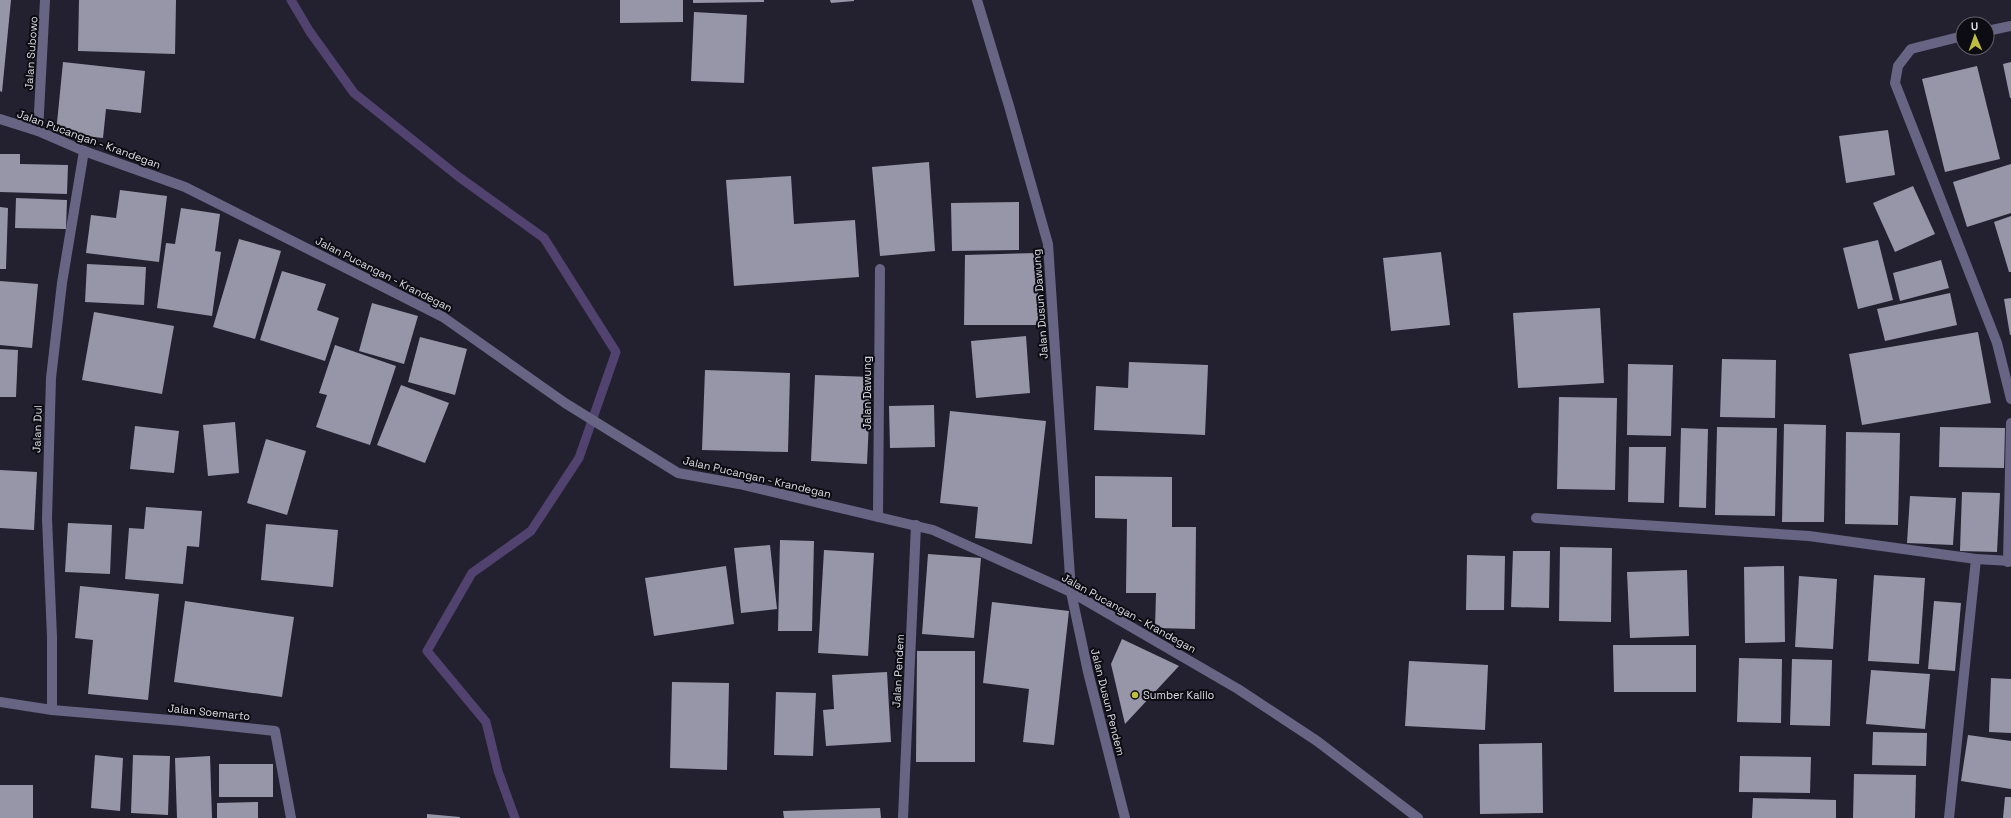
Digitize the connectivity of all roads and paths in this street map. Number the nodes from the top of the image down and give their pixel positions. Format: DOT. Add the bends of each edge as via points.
graph roads {
  1 [pos="45,0"];
  2 [pos="977,0"];
  3 [pos="2011,26"];
  4 [pos="1995,29"];
  5 [pos="1955,38"];
  6 [pos="0,119"];
  7 [pos="38,132"];
  8 [pos="84,151"];
  9 [pos="880,269"];
  10 [pos="2011,399"];
  11 [pos="2011,423"];
  12 [pos="878,517"];
  13 [pos="1536,518"];
  14 [pos="916,525"];
  15 [pos="1976,560"];
  16 [pos="2009,562"];
  17 [pos="1071,592"];
  18 [pos="0,702"];
  19 [pos="52,710"];
  20 [pos="291,818"];
  21 [pos="903,818"];
  22 [pos="1125,818"];
  23 [pos="1418,818"];
  24 [pos="1949,818"];
  1 -- 7 [label="street, Jalan Subowo"];
  2 -- 17 [label="street, Jalan Dusun Dawung" via="1048,244"];
  3 -- 4 [label="street"];
  5 -- 10 [label="street" via="1911,49 1898,66 1895,83 1997,343"];
  6 -- 7 [label="street, Jalan Pucangan - Krandegan"];
  7 -- 8 [label="street, Jalan Pucangan - Krandegan"];
  8 -- 12 [label="street, Jalan Pucangan - Krandegan" via="185,187 443,317 565,403 678,473 739,484"];
  8 -- 19 [label="street, Jalan Dul" via="62,283 51,378 46,518 52,637"];
  9 -- 12 [label="street, Jalan Dawung"];
  11 -- 16 [label="street"];
  12 -- 14 [label="street, Jalan Pucangan - Krandegan"];
  13 -- 15 [label="street" via="1809,536"];
  14 -- 17 [label="street, Jalan Pucangan - Krandegan" via="933,530"];
  14 -- 21 [label="street, Jalan Pendem"];
  15 -- 16 [label="street"];
  15 -- 24 [label="street"];
  17 -- 22 [label="street, Jalan Dusun Pendem" via="1088,672"];
  17 -- 23 [label="street, Jalan Pucangan - Krandegan" via="1238,689 1317,741"];
  18 -- 19 [label="street"];
  19 -- 20 [label="street, Jalan Soemarto" via="275,731"];
}
